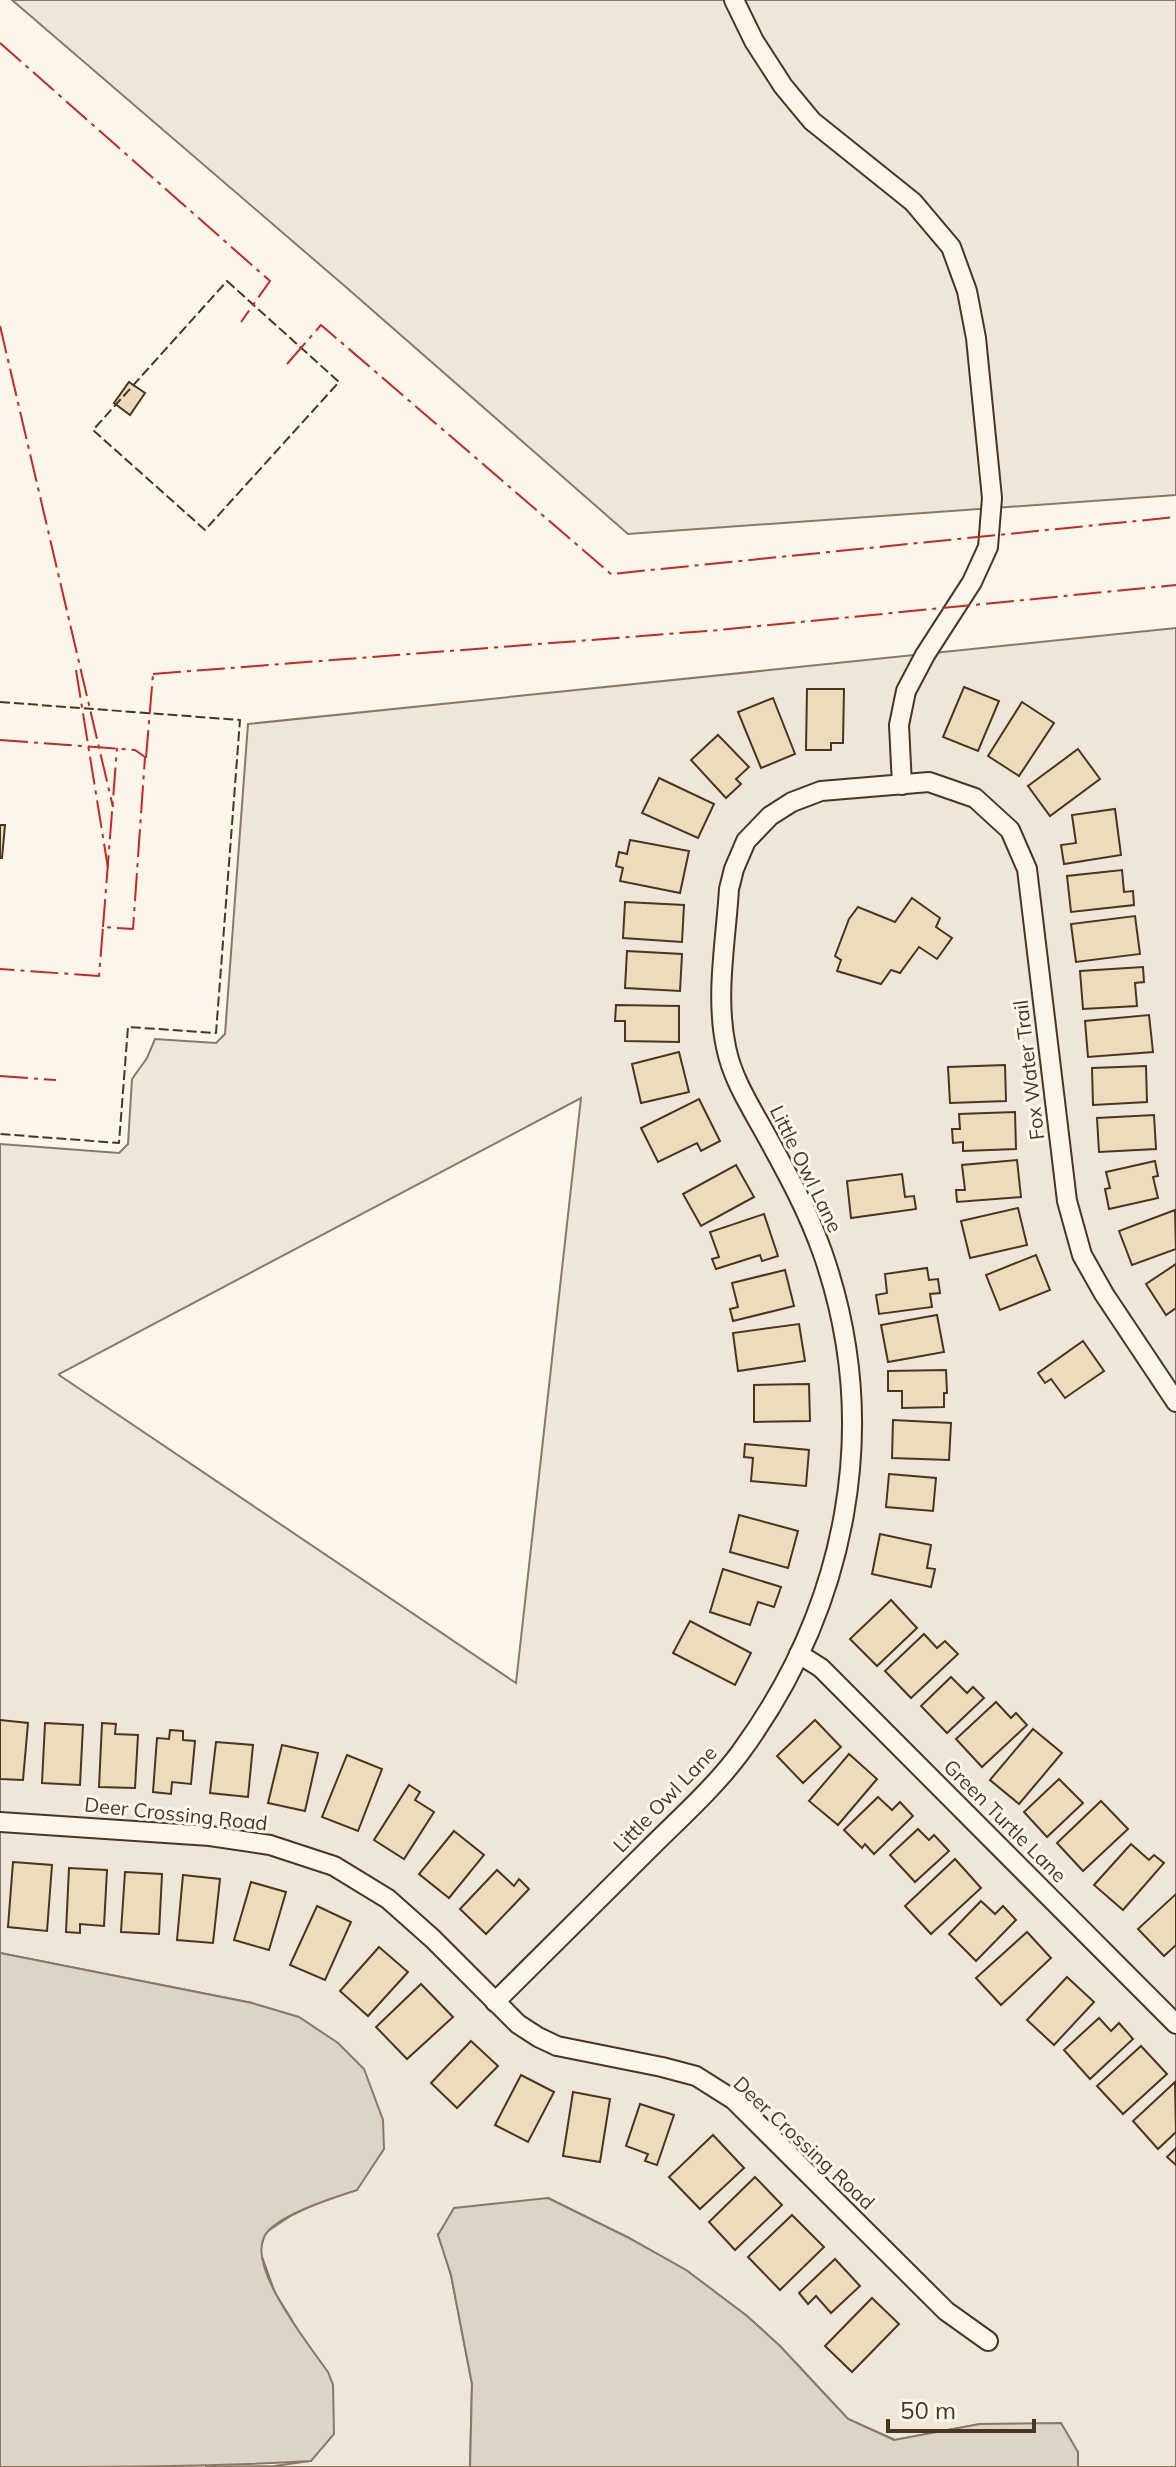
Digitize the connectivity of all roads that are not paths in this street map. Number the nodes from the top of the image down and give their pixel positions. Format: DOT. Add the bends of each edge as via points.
graph roads {
  1 [pos="734,0"];
  2 [pos="902,785"];
  3 [pos="1176,1402"];
  4 [pos="799,1654"];
  5 [pos="0,1822"];
  6 [pos="495,2002"];
  7 [pos="1176,2024"];
  8 [pos="988,2341"];
  1 -- 2 [label="street" via="783,86 812,121 913,202 951,247 967,291 992,498 988,547 906,691 899,725"];
  2 -- 3 [label="street, Fox Water Trail" via="929,782 975,798 1010,830 1027,869 1067,1201 1082,1255"];
  2 -- 4 [label="street, Little Owl Lane" via="821,791 792,802 746,841 729,889 721,1012 726,1049 823,1254 851,1381 846,1512 813,1627"];
  4 -- 6 [label="street, Little Owl Lane" via="738,1756"];
  4 -- 7 [label="street, Green Turtle Lane" via="821,1668"];
  5 -- 6 [label="street, Deer Crossing Road" via="210,1836 270,1845 334,1866 388,1899"];
  6 -- 8 [label="street, Deer Crossing Road" via="518,2024 557,2046 696,2076 734,2100 946,2311"];
}
